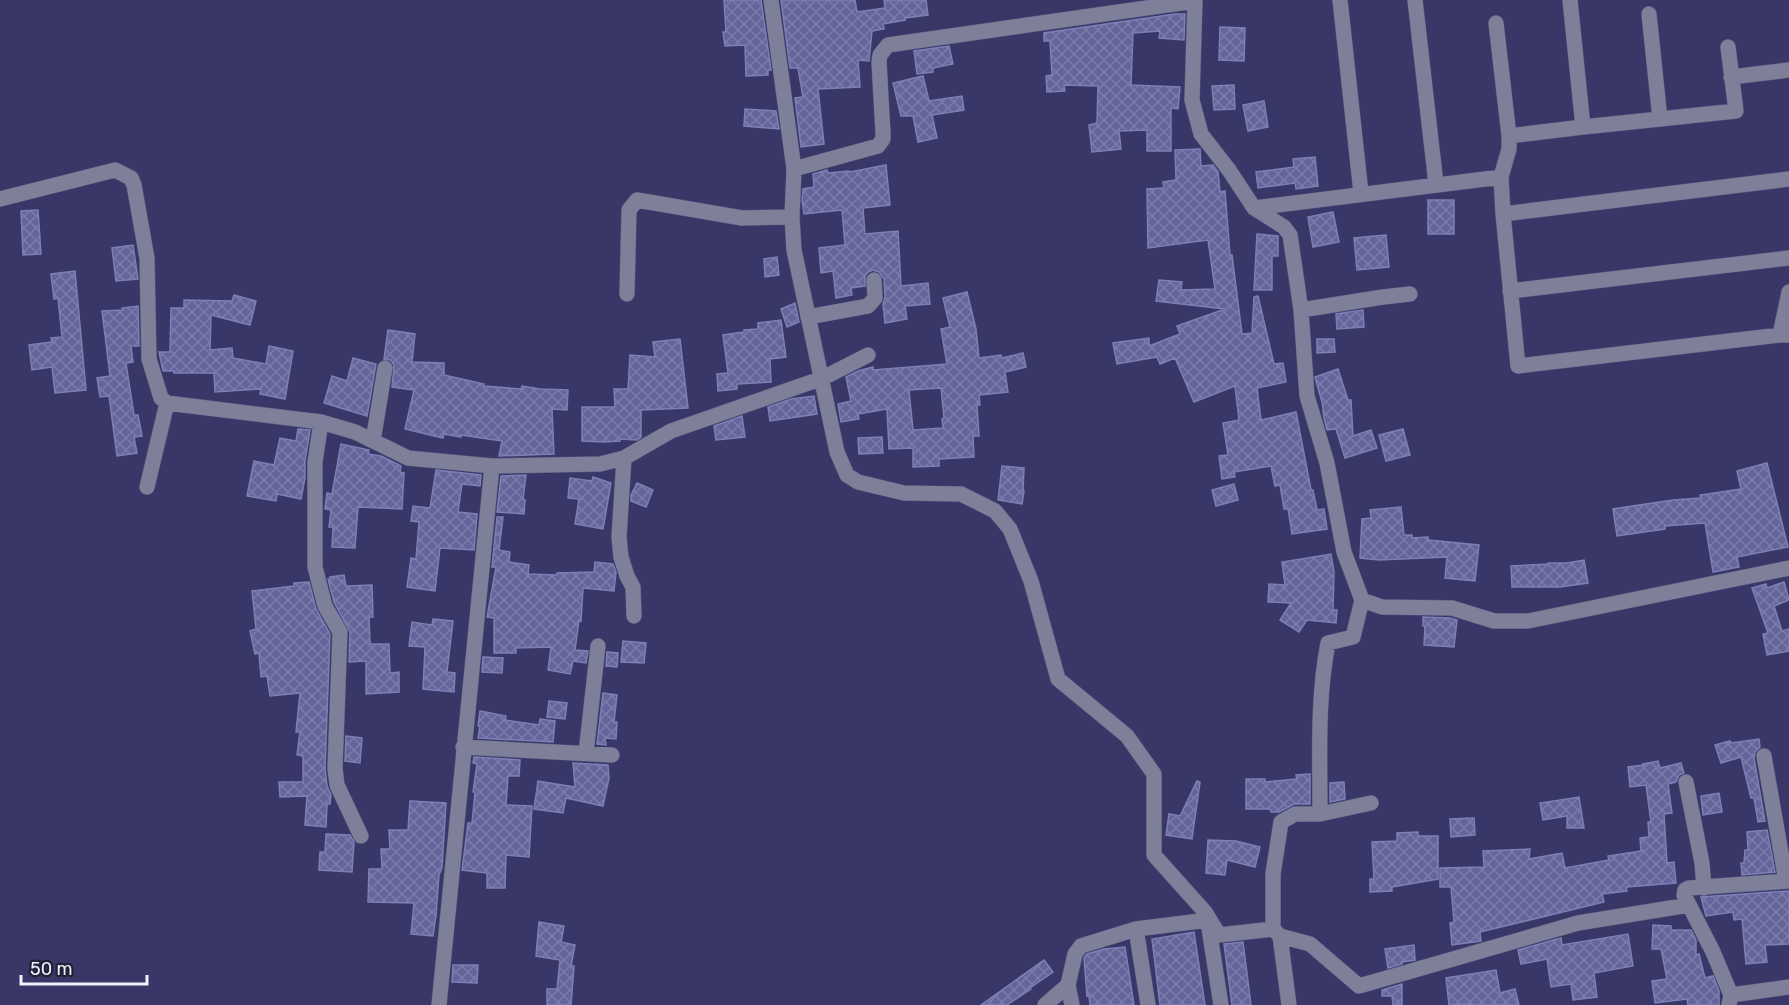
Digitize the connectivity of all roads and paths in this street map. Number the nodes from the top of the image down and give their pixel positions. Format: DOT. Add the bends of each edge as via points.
graph roads {
  1 [pos="771,0"];
  2 [pos="1340,0"];
  3 [pos="1415,0"];
  4 [pos="1570,0"];
  5 [pos="1195,1"];
  6 [pos="1649,14"];
  7 [pos="1496,23"];
  8 [pos="1728,47"];
  9 [pos="1789,70"];
  10 [pos="1731,77"];
  11 [pos="1660,119"];
  12 [pos="1583,127"];
  13 [pos="1509,136"];
  14 [pos="794,169"];
  15 [pos="1501,177"];
  16 [pos="1789,179"];
  17 [pos="1436,184"];
  18 [pos="1361,193"];
  19 [pos="0,199"];
  20 [pos="1254,208"];
  21 [pos="1503,214"];
  22 [pos="792,218"];
  23 [pos="1789,258"];
  24 [pos="874,280"];
  25 [pos="1510,291"];
  26 [pos="1789,292"];
  27 [pos="627,294"];
  28 [pos="1410,294"];
  29 [pos="1301,310"];
  30 [pos="808,317"];
  31 [pos="1784,335"];
  32 [pos="868,355"];
  33 [pos="385,368"];
  34 [pos="823,378"];
  35 [pos="167,403"];
  36 [pos="321,422"];
  37 [pos="373,441"];
  38 [pos="624,458"];
  39 [pos="492,466"];
  40 [pos="147,487"];
  41 [pos="1789,568"];
  42 [pos="1362,600"];
  43 [pos="634,616"];
  44 [pos="598,646"];
  45 [pos="463,747"];
  46 [pos="586,753"];
  47 [pos="612,755"];
  48 [pos="1764,756"];
  49 [pos="1686,782"];
  50 [pos="1371,803"];
  51 [pos="1320,814"];
  52 [pos="361,836"];
  53 [pos="1788,881"];
  54 [pos="1704,888"];
  55 [pos="1689,905"];
  56 [pos="1208,918"];
  57 [pos="1136,929"];
  58 [pos="1276,933"];
  59 [pos="1068,985"];
  60 [pos="1789,987"];
  61 [pos="1730,1000"];
  62 [pos="439,1005"];
  63 [pos="1045,1005"];
  64 [pos="1072,1005"];
  65 [pos="1148,1005"];
  66 [pos="1221,1005"];
  67 [pos="1289,1005"];
  1 -- 14 [label="street"];
  2 -- 18 [label="street"];
  3 -- 17 [label="street"];
  4 -- 12 [label="street"];
  5 -- 14 [label="street" via="888,45 879,62 881,143"];
  5 -- 20 [label="street" via="1192,100 1201,134"];
  6 -- 11 [label="street"];
  7 -- 13 [label="street"];
  8 -- 10 [label="street"];
  9 -- 10 [label="street"];
  10 -- 11 [label="street" via="1736,111"];
  11 -- 12 [label="street"];
  12 -- 13 [label="street"];
  13 -- 15 [label="street"];
  14 -- 22 [label="street"];
  15 -- 17 [label="street"];
  15 -- 21 [label="street"];
  16 -- 21 [label="street"];
  17 -- 18 [label="street"];
  18 -- 20 [label="street"];
  19 -- 35 [label="street" via="115,170 131,178 147,258 149,358 161,398"];
  20 -- 29 [label="street" via="1279,222 1290,235"];
  21 -- 25 [label="street"];
  22 -- 27 [label="street" via="742,218 638,200 629,210"];
  22 -- 30 [label="street" via="794,250"];
  23 -- 25 [label="street"];
  24 -- 30 [label="street" via="875,298 868,306"];
  25 -- 31 [label="street" via="1518,366"];
  26 -- 31 [label="street"];
  28 -- 29 [label="street"];
  29 -- 42 [label="street" via="1307,396 1327,463 1344,552"];
  30 -- 34 [label="street"];
  32 -- 34 [label="street"];
  33 -- 37 [label="street"];
  34 -- 38 [label="street" via="671,431"];
  34 -- 56 [label="street" via="837,452 847,475 858,482 904,493 961,494 995,511 1010,529 1031,581 1058,680 1127,736 1154,774 1154,855"];
  35 -- 36 [label="street"];
  35 -- 40 [label="street"];
  36 -- 37 [label="street"];
  36 -- 52 [label="street" via="315,462 315,567 325,606 340,632 337,785"];
  37 -- 39 [label="street" via="408,458"];
  38 -- 39 [label="street" via="600,464"];
  38 -- 43 [label="street" via="619,537 621,558 633,587"];
  39 -- 45 [label="street"];
  41 -- 42 [label="street" via="1528,621 1494,621 1452,608 1382,607"];
  42 -- 51 [label="street" via="1353,637 1328,643 1323,667"];
  44 -- 46 [label="street"];
  45 -- 46 [label="street"];
  45 -- 62 [label="street"];
  46 -- 47 [label="street"];
  48 -- 53 [label="street"];
  49 -- 54 [label="street"];
  50 -- 51 [label="street"];
  51 -- 58 [label="street" via="1295,814 1281,822 1273,874"];
  53 -- 54 [label="street"];
  54 -- 55 [label="street" via="1684,890"];
  55 -- 58 [label="street" via="1578,923 1359,986 1310,944"];
  55 -- 61 [label="street" via="1713,952"];
  56 -- 57 [label="street"];
  56 -- 58 [label="street" via="1219,935"];
  56 -- 66 [label="street"];
  57 -- 59 [label="street" via="1081,946 1075,954"];
  57 -- 65 [label="street"];
  58 -- 67 [label="street"];
  59 -- 63 [label="street"];
  59 -- 64 [label="street"];
  60 -- 61 [label="street"];
}
